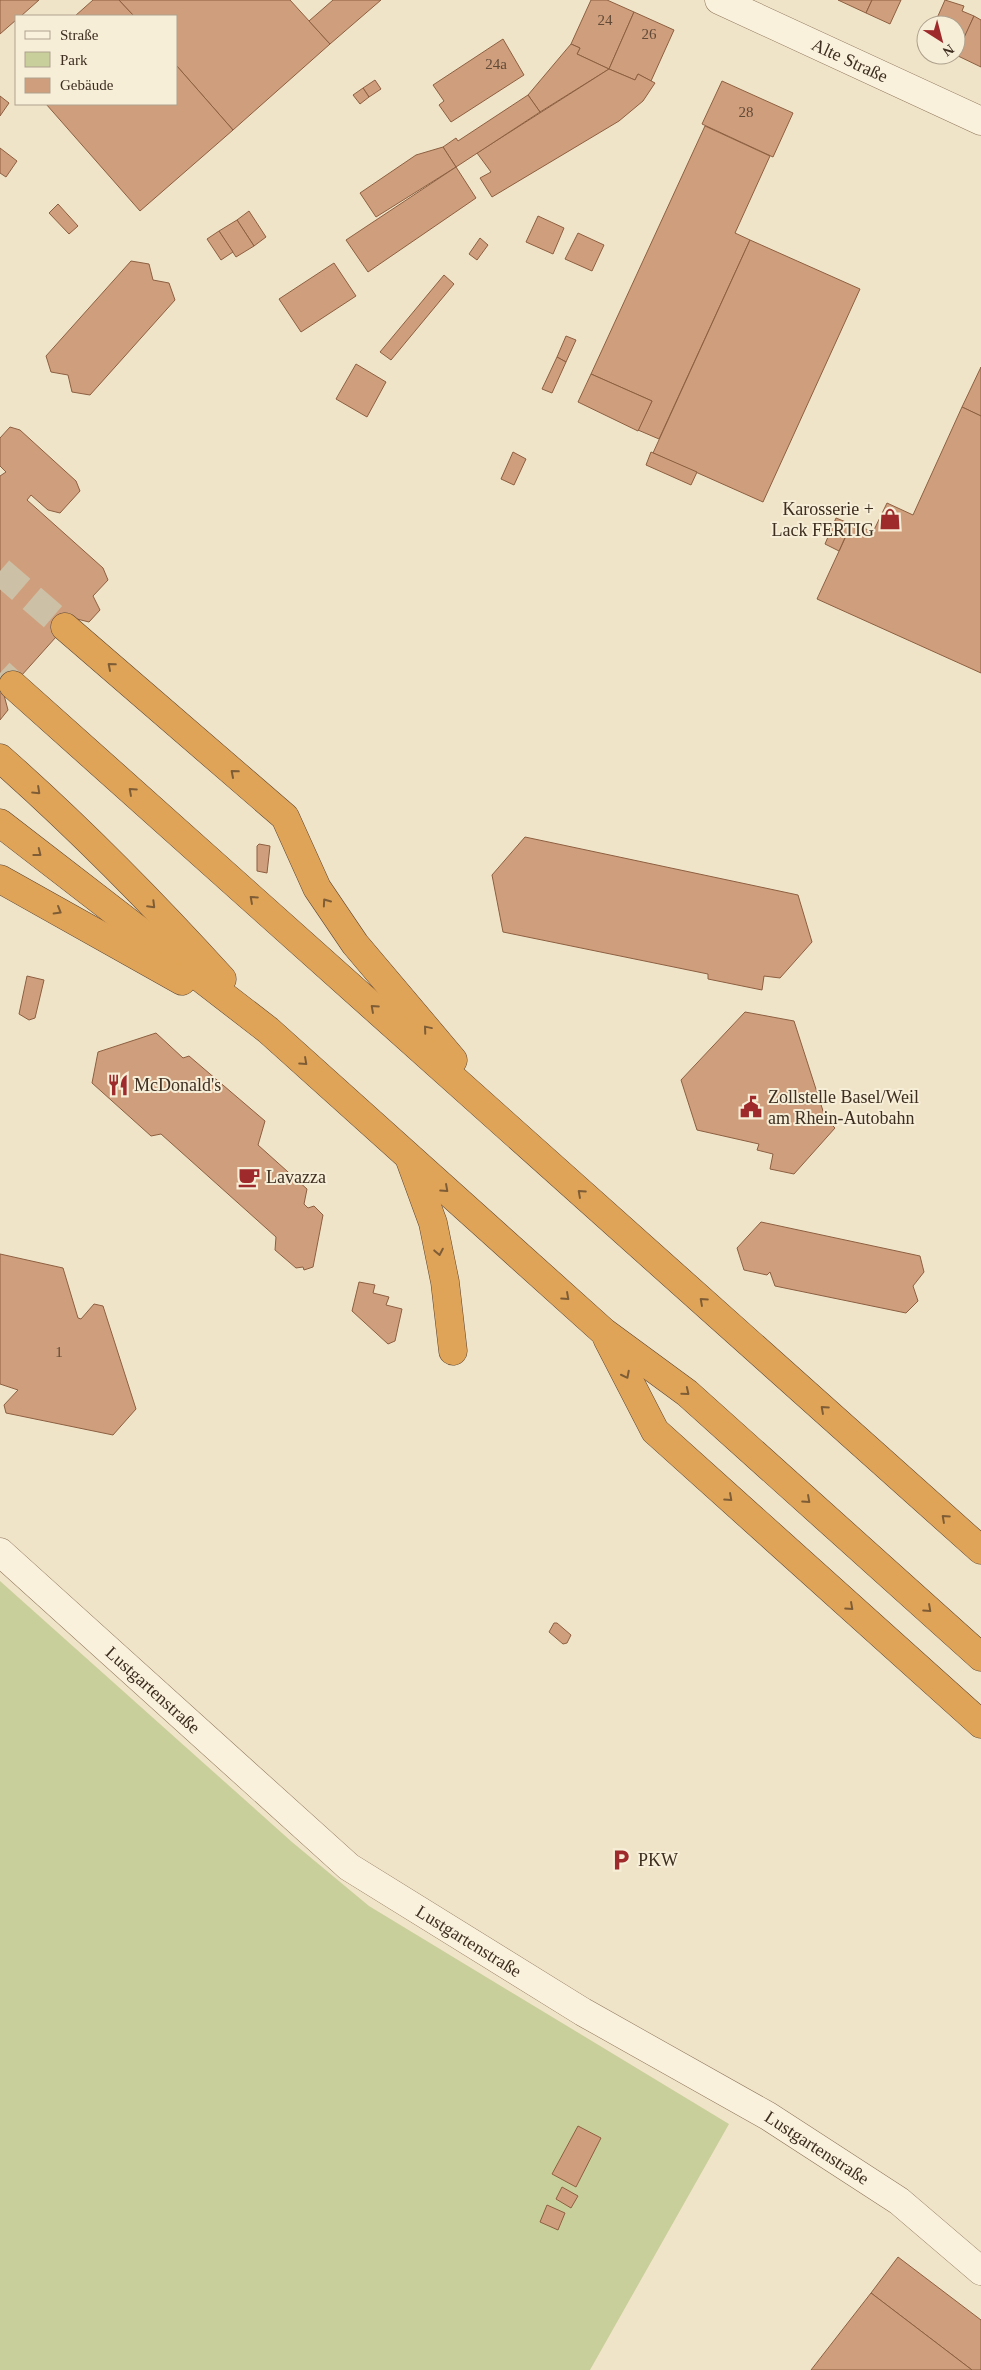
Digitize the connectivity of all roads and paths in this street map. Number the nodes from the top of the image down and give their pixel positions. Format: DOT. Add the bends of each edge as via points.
graph roads {
  1 [pos="719,0"];
  2 [pos="981,121"];
  3 [pos="65,627"];
  4 [pos="13,685"];
  5 [pos="0,758"];
  6 [pos="0,823"];
  7 [pos="0,879"];
  8 [pos="268,1030"];
  9 [pos="501,1122"];
  10 [pos="409,1156"];
  11 [pos="604,1332"];
  12 [pos="452,1351"];
  13 [pos="981,1550"];
  14 [pos="0,1552"];
  15 [pos="981,1657"];
  16 [pos="981,1724"];
  17 [pos="981,2271"];
  1 -- 2 [label="street, Alte Straße"];
  9 -- 3 [label="highway, one-way" via="355,944 316,888 285,817"];
  9 -- 4 [label="highway, one-way"];
  5 -- 8 [label="highway, one-way" via="38,791 180,932"];
  6 -- 8 [label="highway, one-way"];
  7 -- 8 [label="highway, one-way"];
  8 -- 10 [label="highway, one-way"];
  13 -- 9 [label="highway, one-way"];
  10 -- 11 [label="highway, one-way"];
  10 -- 12 [label="highway, one-way" via="433,1223 445,1282"];
  11 -- 15 [label="highway, one-way" via="687,1393"];
  11 -- 16 [label="highway, one-way" via="655,1431"];
  14 -- 17 [label="street, Lustgartenstraße" via="349,1867 583,2012 768,2116 899,2201"];
}
